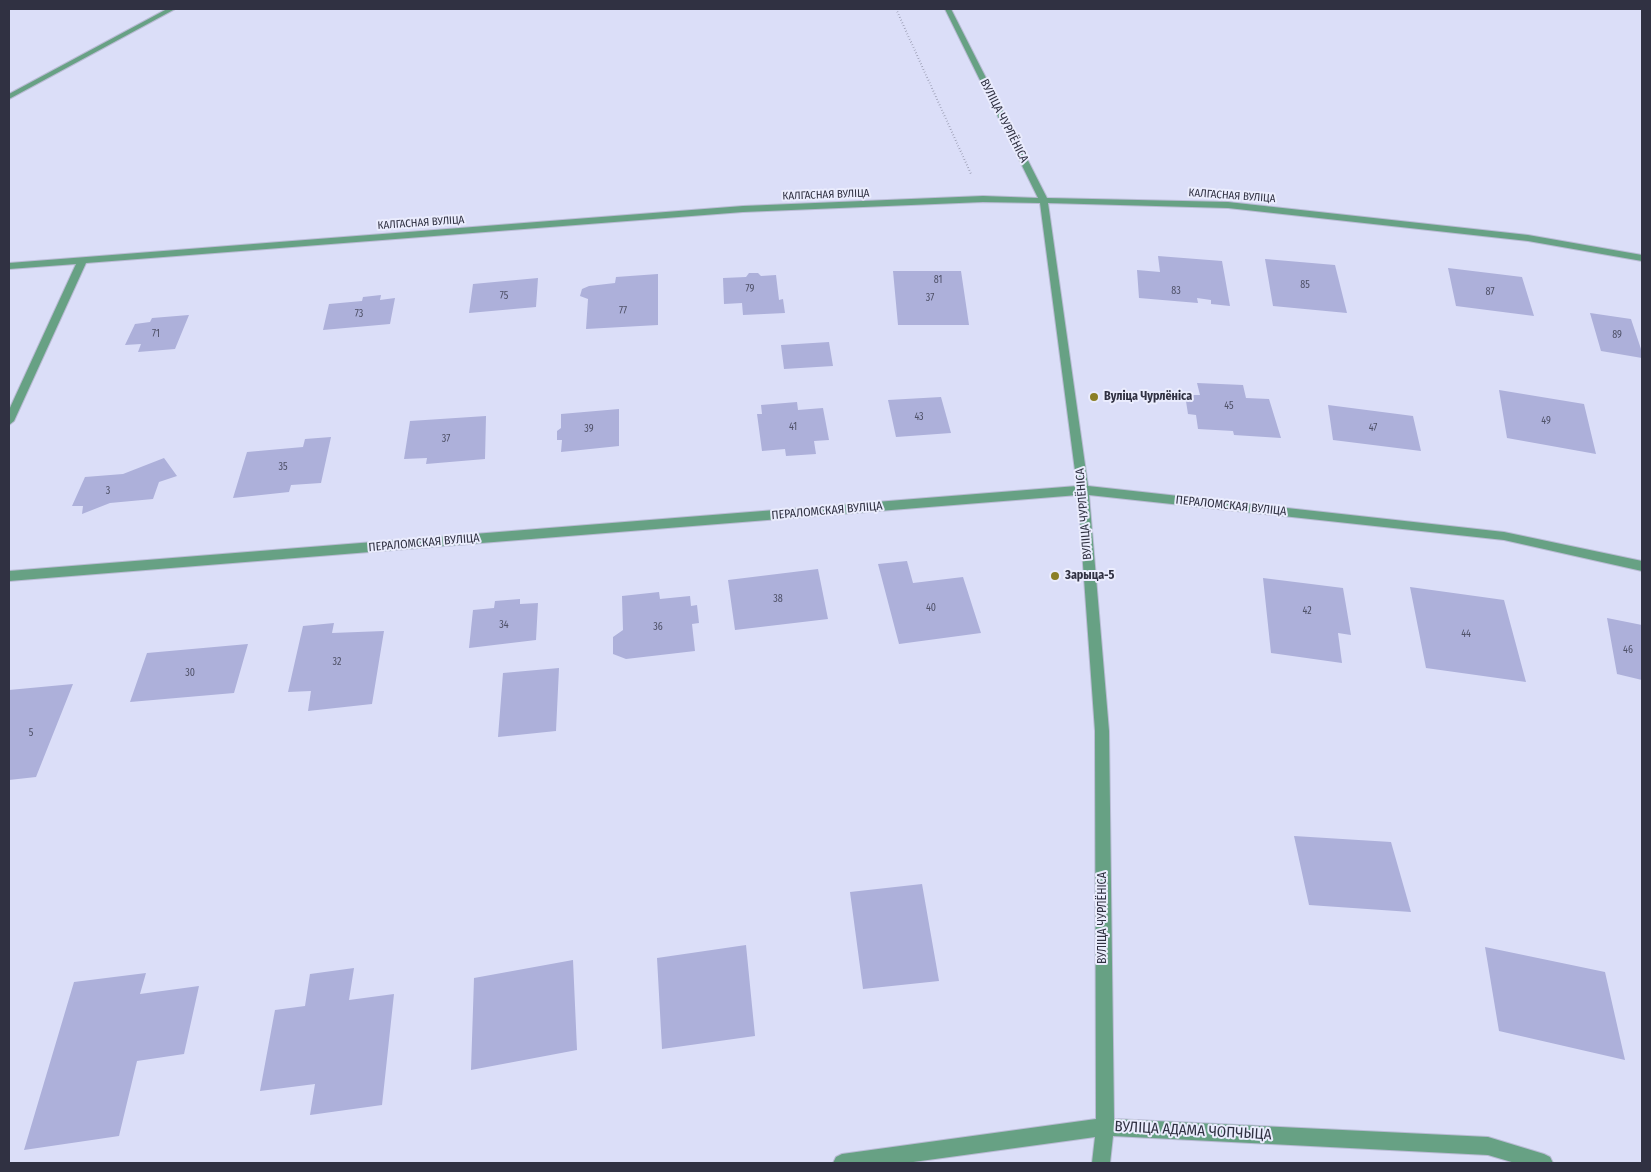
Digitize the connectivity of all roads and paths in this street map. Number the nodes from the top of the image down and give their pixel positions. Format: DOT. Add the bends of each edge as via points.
graph roads {
  1 [pos="172,9"];
  2 [pos="896,9"];
  3 [pos="948,9"];
  4 [pos="9,97"];
  5 [pos="982,199"];
  6 [pos="1044,201"];
  7 [pos="1642,258"];
  8 [pos="82,261"];
  9 [pos="9,266"];
  10 [pos="9,421"];
  11 [pos="1083,490"];
  12 [pos="1642,566"];
  13 [pos="9,576"];
  14 [pos="1105,1127"];
  15 [pos="842,1163"];
  16 [pos="1101,1163"];
  17 [pos="1544,1163"];
  1 -- 4 [label="street"];
  2 -- 5 [label="path"];
  3 -- 6 [label="street, ВУЛІЦА ЧУРЛЁНІСА"];
  5 -- 6 [label="street, КАЛГАСНАЯ ВУЛІЦА"];
  5 -- 8 [label="street, КАЛГАСНАЯ ВУЛІЦА" via="744,210"];
  6 -- 7 [label="street, КАЛГАСНАЯ ВУЛІЦА" via="1228,206 1528,238"];
  6 -- 11 [label="street, ВУЛІЦА ЧУРЛЁНІСА"];
  8 -- 9 [label="street, КАЛГАСНАЯ ВУЛІЦА"];
  8 -- 10 [label="street"];
  11 -- 12 [label="street, ПЕРАЛОМСКАЯ ВУЛІЦА" via="1504,536"];
  11 -- 13 [label="street, ПЕРАЛОМСКАЯ ВУЛІЦА"];
  11 -- 14 [label="street, ВУЛІЦА ЧУРЛЁНІСА" via="1102,731"];
  14 -- 15 [label="street, ВУЛІЦА АДАМА ЧОПЧЫЦА"];
  14 -- 16 [label="street, ВУЛІЦА ЧУРЛЁНІСА"];
  14 -- 17 [label="street, ВУЛІЦА АДАМА ЧОПЧЫЦА" via="1488,1146"];
}
